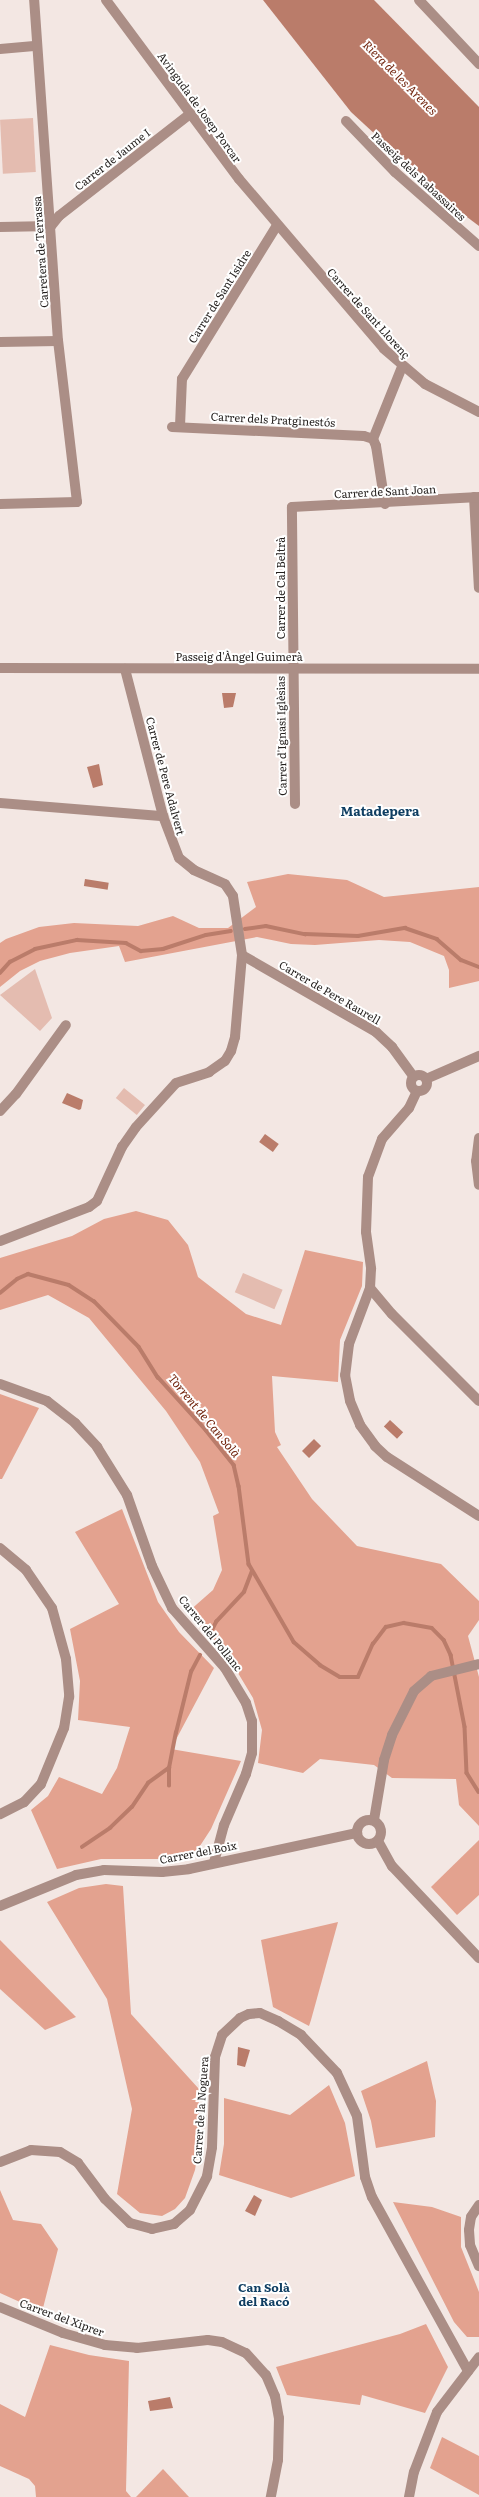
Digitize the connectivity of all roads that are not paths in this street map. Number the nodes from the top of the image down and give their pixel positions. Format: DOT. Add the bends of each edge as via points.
graph roads {
  1 [pos="34,0"];
  2 [pos="106,0"];
  3 [pos="419,0"];
  4 [pos="37,46"];
  5 [pos="0,48"];
  6 [pos="479,64"];
  7 [pos="190,114"];
  8 [pos="346,120"];
  9 [pos="50,226"];
  10 [pos="277,226"];
  11 [pos="0,227"];
  12 [pos="479,246"];
  13 [pos="58,341"];
  14 [pos="0,342"];
  15 [pos="402,367"];
  16 [pos="479,412"];
  17 [pos="176,426"];
  18 [pos="373,439"];
  19 [pos="476,497"];
  20 [pos="0,504"];
  21 [pos="385,504"];
  22 [pos="292,507"];
  23 [pos="479,588"];
  24 [pos="0,668"];
  25 [pos="292,668"];
  26 [pos="125,669"];
  27 [pos="479,669"];
  28 [pos="0,802"];
  29 [pos="295,804"];
  30 [pos="163,816"];
  31 [pos="242,955"];
  32 [pos="66,1025"];
  33 [pos="479,1056"];
  34 [pos="414,1077"];
  35 [pos="426,1079"];
  36 [pos="417,1091"];
  37 [pos="0,1111"];
  38 [pos="479,1138"];
  39 [pos="479,1185"];
  40 [pos="0,1241"];
  41 [pos="370,1288"];
  42 [pos="0,1384"];
  43 [pos="479,1401"];
  44 [pos="479,1516"];
  45 [pos="0,1548"];
  46 [pos="479,1664"];
  47 [pos="0,1814"];
  48 [pos="374,1820"];
  49 [pos="357,1832"];
  50 [pos="378,1840"];
  51 [pos="214,1862"];
  52 [pos="0,1906"];
  53 [pos="479,1958"];
  54 [pos="0,2162"];
  55 [pos="479,2205"];
  56 [pos="479,2266"];
  57 [pos="0,2307"];
  58 [pos="479,2357"];
  59 [pos="468,2370"];
  60 [pos="271,2497"];
  61 [pos="409,2497"];
  1 -- 4 [label="street, Carretera de Terrassa"];
  2 -- 7 [label="street, Avinguda de Josep Porcar"];
  3 -- 6 [label="street"];
  4 -- 5 [label="street"];
  4 -- 9 [label="street, Carretera de Terrassa"];
  7 -- 9 [label="street, Carrer de Jaume I" via="59,216"];
  7 -- 10 [label="street, Avinguda de Josep Porcar" via="238,180"];
  8 -- 12 [label="street, Passeig dels Rabassaires" via="395,172"];
  9 -- 11 [label="street"];
  9 -- 13 [label="street, Carretera de Terrassa"];
  10 -- 15 [label="street, Carrer de Sant Llorenç"];
  10 -- 17 [label="street, Carrer de Sant Isidre" via="182,379"];
  13 -- 14 [label="street"];
  13 -- 20 [label="street, Carretera de Terrassa" via="76,502"];
  15 -- 16 [label="street, Carrer de Sant Llorenç" via="425,384"];
  15 -- 18 [label="street"];
  17 -- 18 [label="street, Carrer dels Pratginestós" via="364,436"];
  18 -- 21 [label="street"];
  19 -- 21 [label="street, Carrer de Sant Joan"];
  19 -- 23 [label="street"];
  21 -- 22 [label="street, Carrer de Sant Joan"];
  22 -- 25 [label="street, Carrer de Cal Beltrà"];
  24 -- 26 [label="street, Passeig d'Àngel Guimerà"];
  25 -- 26 [label="street, Passeig d'Àngel Guimerà"];
  25 -- 27 [label="street, Passeig d'Àngel Guimerà"];
  25 -- 29 [label="street, Carrer d'Ignasi Iglèsias"];
  26 -- 30 [label="street, Carrer de Pere Adalvert"];
  28 -- 30 [label="street"];
  30 -- 31 [label="street, Carrer de Pere Adalvert" via="173,846 183,863 225,884 233,896"];
  31 -- 34 [label="street, Carrer de Pere Raurell" via="376,1032 392,1047"];
  31 -- 40 [label="street, Carrer de Pere Adalvert" via="238,1018 231,1051 225,1061 209,1072 176,1083 163,1095 122,1147 97,1201 90,1207"];
  32 -- 37 [label="street" via="16,1094"];
  33 -- 35 [label="street"];
  34 -- 35 [label="street" via="421,1075"];
  34 -- 36 [label="street" via="411,1086"];
  35 -- 36 [label="street" via="426,1087"];
  36 -- 41 [label="street" via="409,1108 382,1139 368,1176 366,1232 371,1269"];
  38 -- 39 [label="street" via="476,1161"];
  41 -- 43 [label="street" via="392,1314"];
  41 -- 44 [label="street" via="349,1344 345,1375 348,1395 360,1425 375,1446 387,1457"];
  42 -- 51 [label="street, Carrer del Pollanc" via="47,1401 75,1423 97,1448 128,1495 152,1566 172,1608 225,1668 246,1703 252,1720 252,1753 246,1774 224,1825"];
  45 -- 47 [label="street" via="26,1570 52,1608 66,1659 69,1697 64,1728 41,1784 24,1802"];
  46 -- 48 [label="street" via="431,1676 407,1701 384,1760"];
  48 -- 49 [label="street" via="361,1823"];
  48 -- 50 [label="street" via="382,1831"];
  49 -- 50 [label="street" via="362,1842 369,1845"];
  49 -- 51 [label="street, Carrer del Boix"];
  50 -- 53 [label="street" via="392,1866"];
  51 -- 52 [label="street, Carrer del Boix" via="162,1872 104,1870 76,1875"];
  54 -- 59 [label="street, Carrer de la Noguera" via="30,2150 60,2152 78,2163 105,2199 130,2223 152,2229 174,2224 190,2210 207,2176 212,2146 215,2057 222,2035 240,2018 249,2014 260,2013 278,2020 301,2035 337,2073 357,2116 365,2178 372,2197"];
  55 -- 56 [label="street" via="471,2217 469,2230 470,2245"];
  57 -- 60 [label="street, Carrer del Xiprer" via="63,2333 104,2345 137,2348 208,2340 222,2342 246,2353 266,2376 275,2396 279,2418 278,2460"];
  58 -- 59 [label="street"];
  59 -- 61 [label="street" via="438,2412 414,2472"];
}
